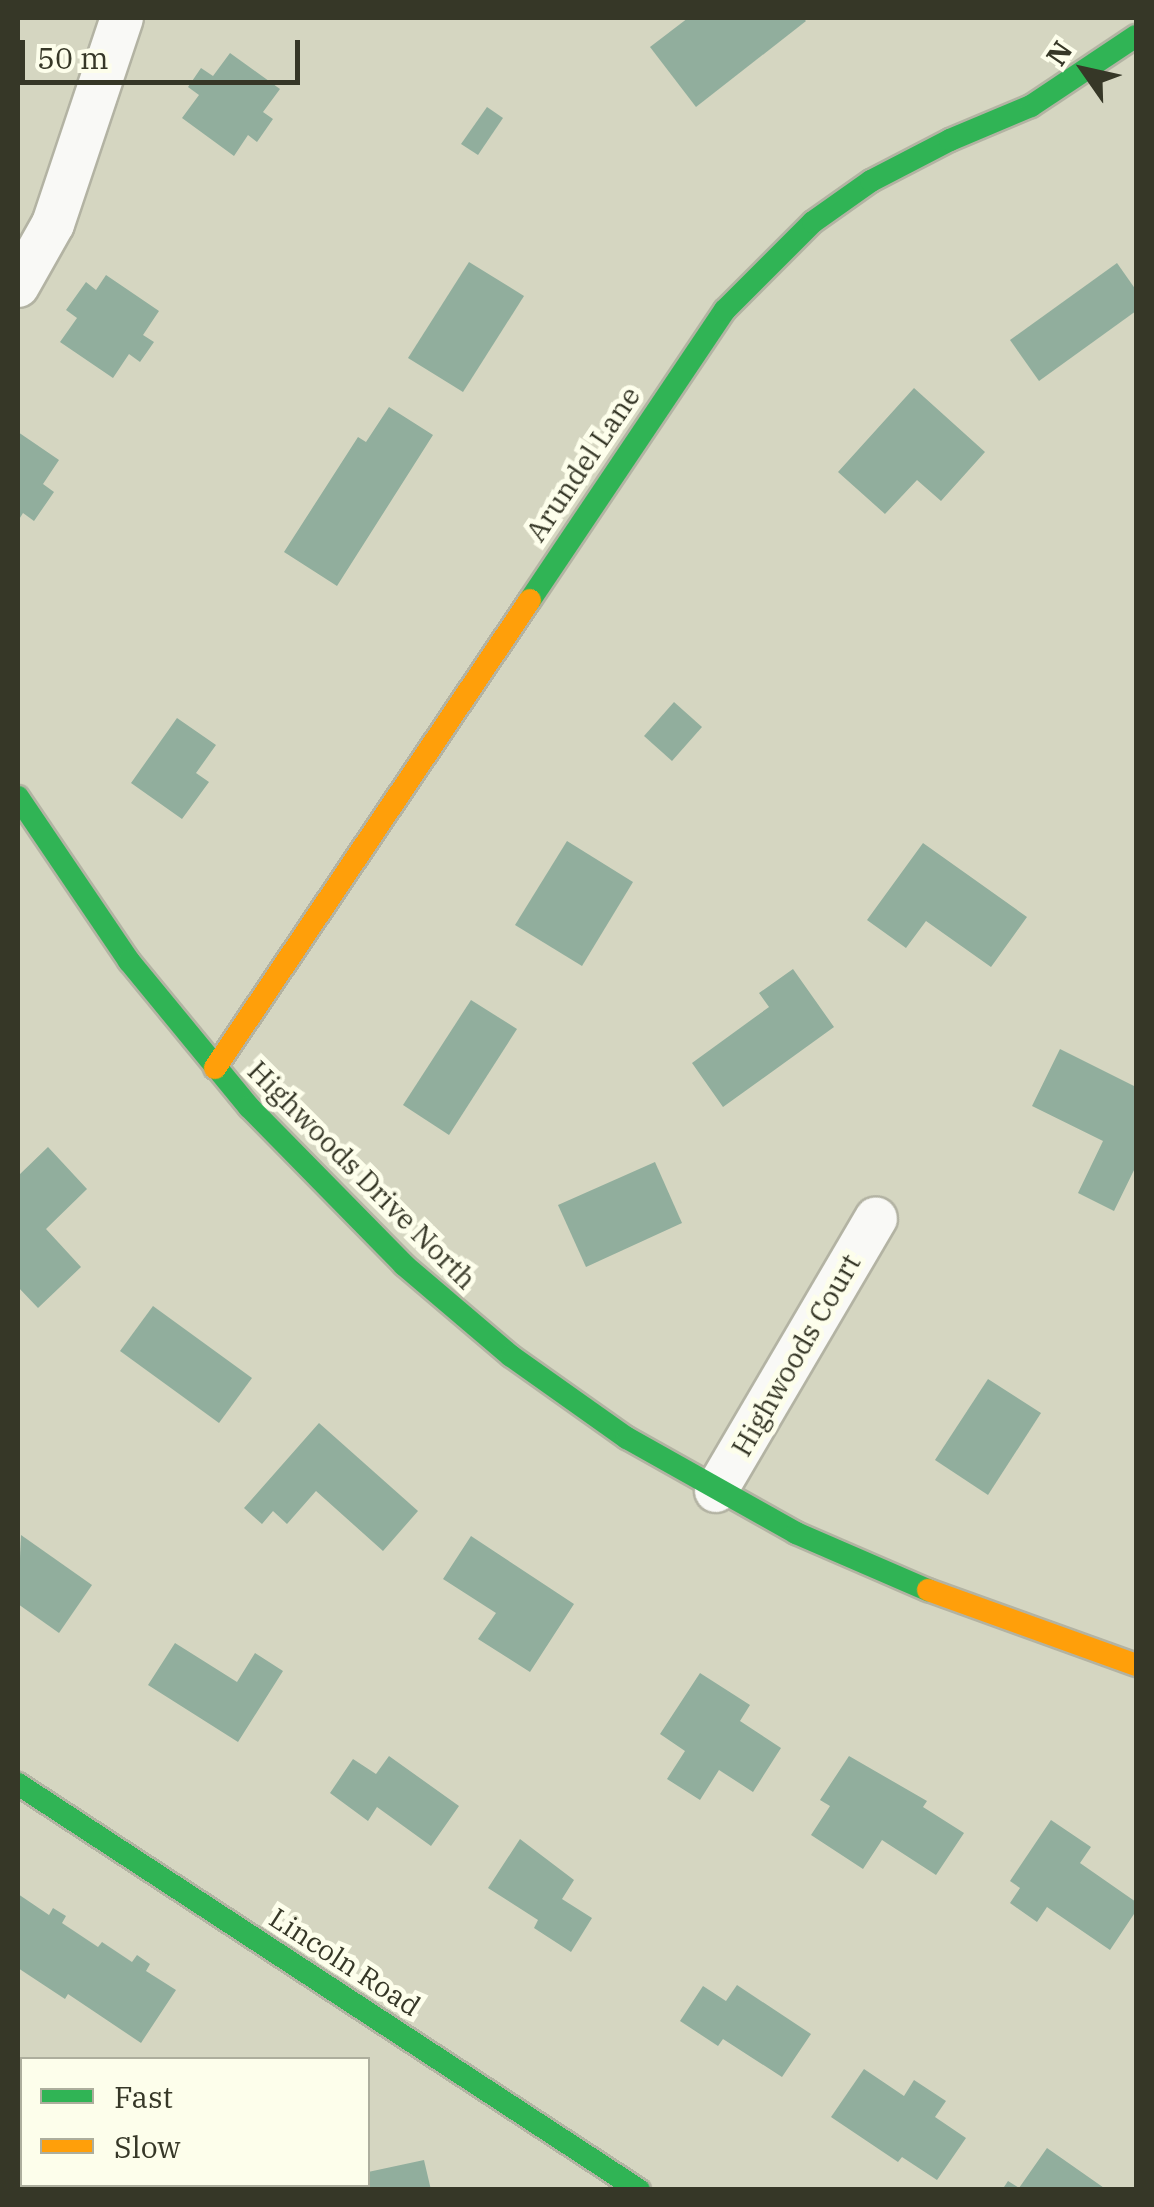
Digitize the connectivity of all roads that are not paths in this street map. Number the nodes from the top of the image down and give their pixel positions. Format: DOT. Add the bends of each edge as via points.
graph roads {
  1 [pos="122,18"];
  2 [pos="1136,36"];
  3 [pos="18,286"];
  4 [pos="18,797"];
  5 [pos="215,1068"];
  6 [pos="876,1218"];
  7 [pos="716,1492"];
  8 [pos="1136,1665"];
  9 [pos="18,1784"];
  10 [pos="639,2190"];
  1 -- 3 [label="street" via="53,224"];
  2 -- 5 [label="street, Arundel Lane" via="1032,106 871,181 813,222 726,310"];
  4 -- 5 [label="street, Highwoods Drive North" via="129,961"];
  5 -- 7 [label="street, Highwoods Drive North" via="355,1218 484,1335 612,1428"];
  6 -- 7 [label="street, Highwoods Court"];
  7 -- 8 [label="street, Highwoods Drive North" via="926,1590"];
  9 -- 10 [label="street, Lincoln Road"];
}
